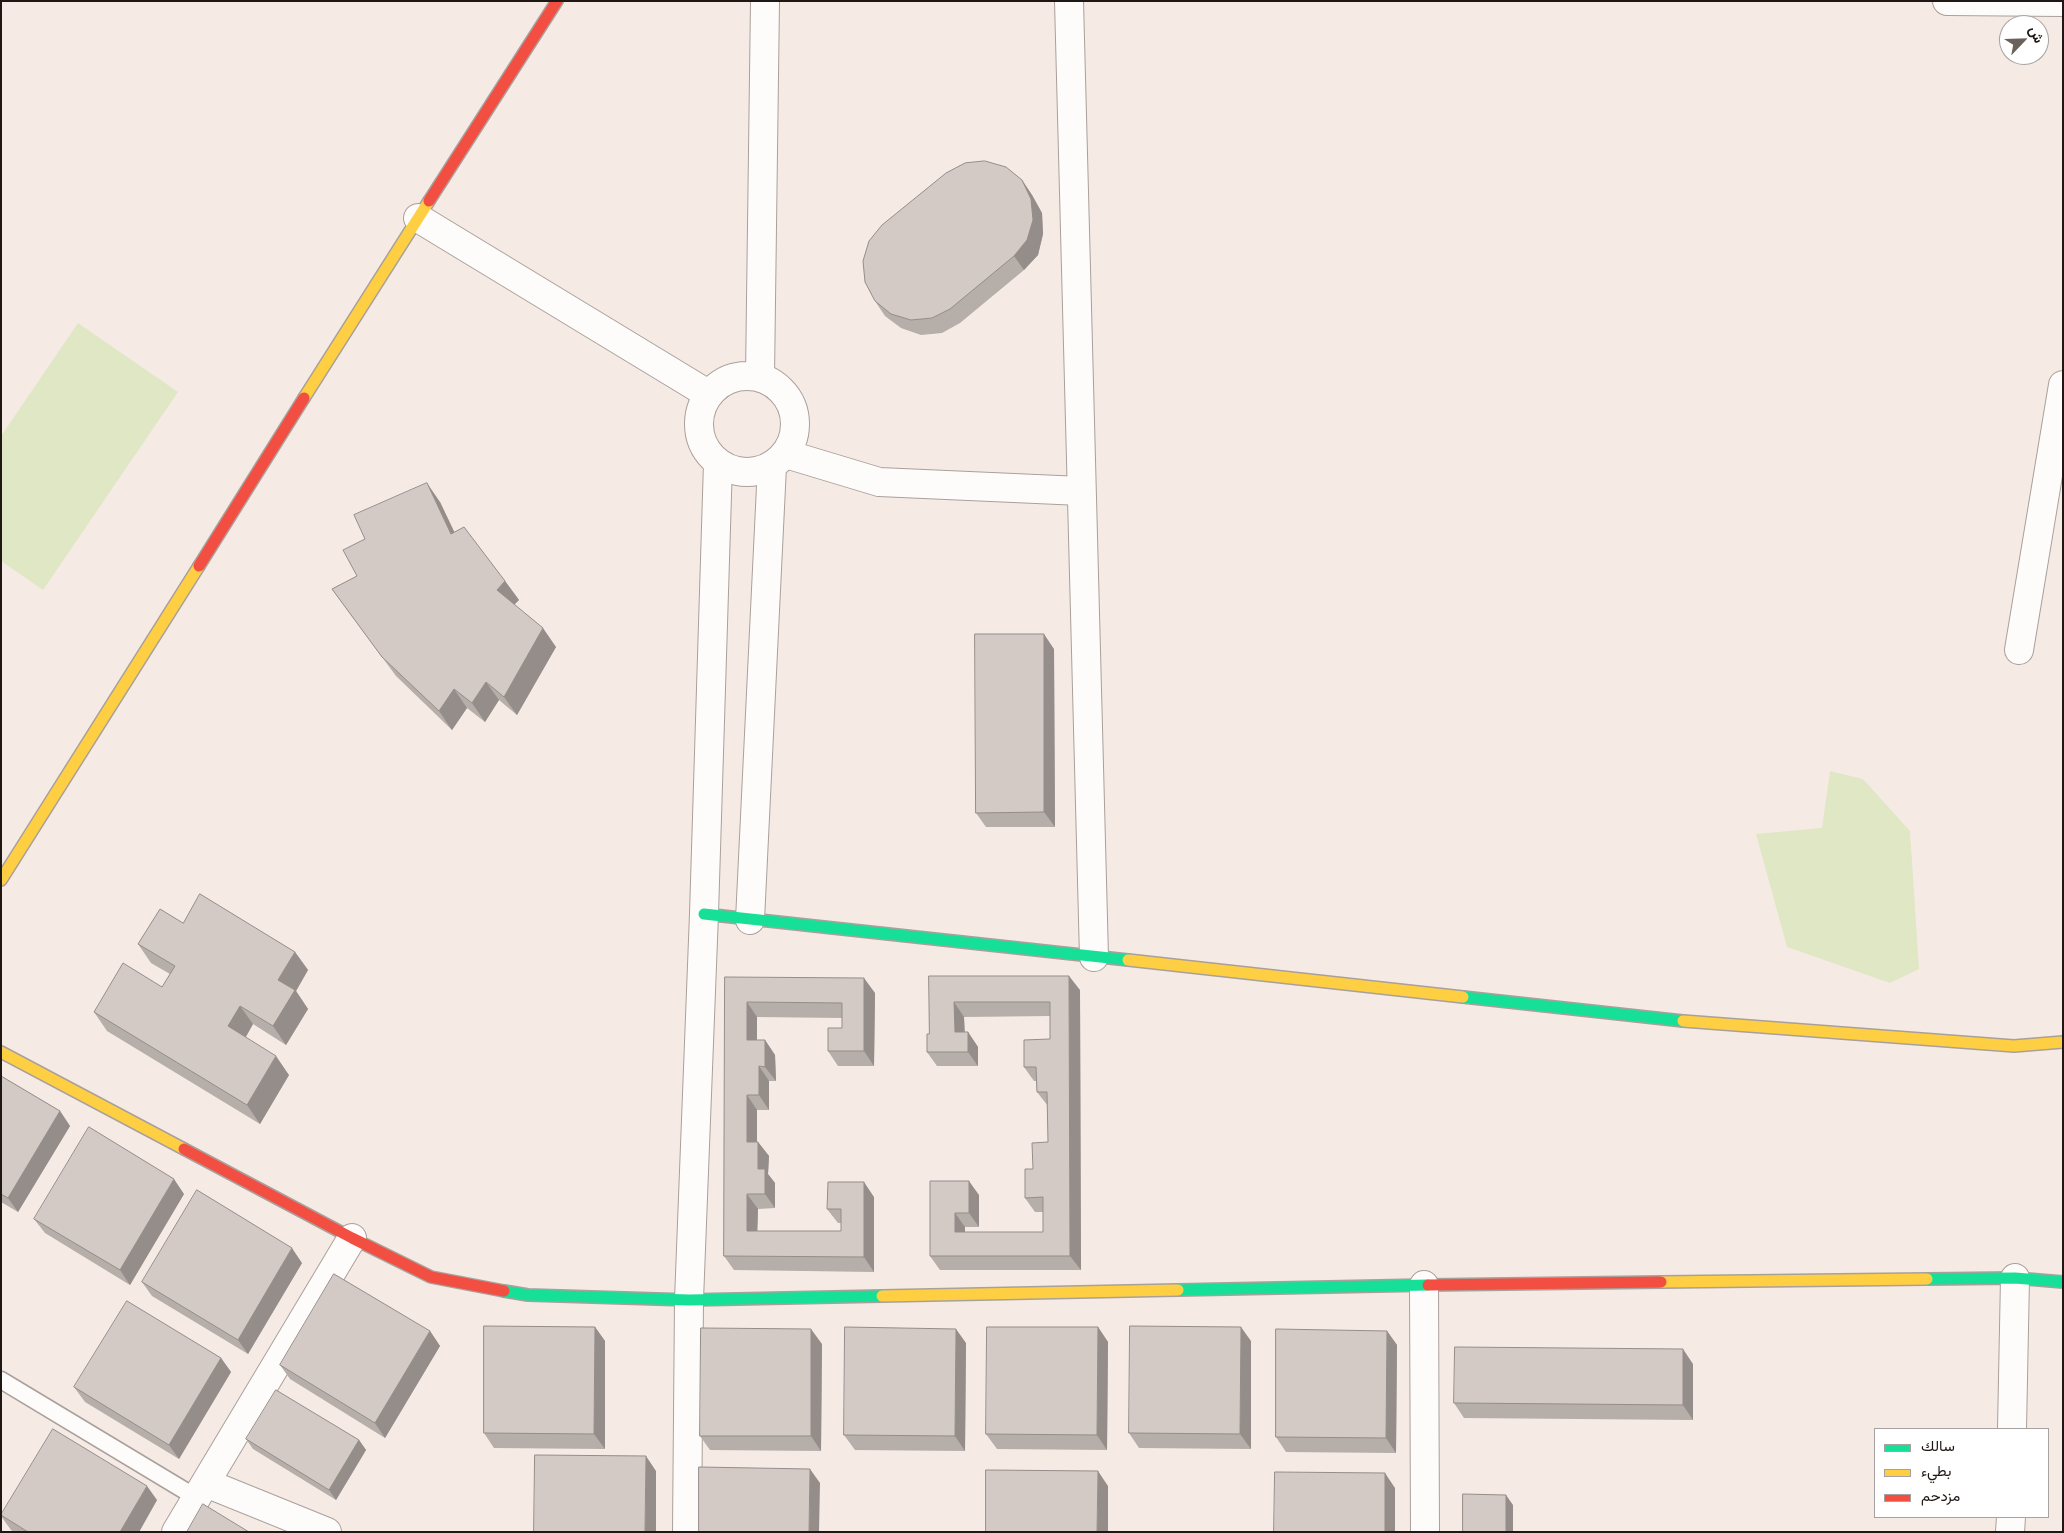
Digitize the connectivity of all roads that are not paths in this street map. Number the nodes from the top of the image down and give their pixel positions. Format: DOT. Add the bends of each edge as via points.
graph roads {
  1 [pos="557,1"];
  2 [pos="765,1"];
  3 [pos="1069,1"];
  4 [pos="1947,1"];
  5 [pos="2063,2"];
  6 [pos="418,218"];
  7 [pos="760,376"];
  8 [pos="2063,385"];
  9 [pos="708,394"];
  10 [pos="779,460"];
  11 [pos="718,463"];
  12 [pos="1081,491"];
  13 [pos="2019,650"];
  14 [pos="3,875"];
  15 [pos="704,914"];
  16 [pos="750,920"];
  17 [pos="1094,957"];
  18 [pos="2063,1042"];
  19 [pos="1,1052"];
  20 [pos="352,1238"];
  21 [pos="2015,1278"];
  22 [pos="2063,1282"];
  23 [pos="1424,1284"];
  24 [pos="689,1300"];
  25 [pos="1,1380"];
  26 [pos="2012,1428"];
  27 [pos="201,1490"];
  28 [pos="2011,1518"];
  29 [pos="176,1532"];
  30 [pos="327,1532"];
  31 [pos="687,1532"];
  32 [pos="1426,1532"];
  33 [pos="2010,1532"];
  1 -- 6 [label="street"];
  2 -- 7 [label="street"];
  3 -- 12 [label="street"];
  4 -- 5 [label="street"];
  6 -- 9 [label="street"];
  6 -- 14 [label="street"];
  7 -- 9 [label="street" via="740,375 722,381"];
  7 -- 10 [label="street" via="776,385 789,399 796,417 794,436"];
  8 -- 13 [label="street"];
  9 -- 11 [label="street" via="700,411 698,430 705,448"];
  10 -- 11 [label="street" via="754,472 735,471"];
  10 -- 12 [label="street" via="879,482"];
  10 -- 16 [label="street"];
  11 -- 15 [label="street"];
  12 -- 17 [label="street"];
  15 -- 16 [label="street"];
  15 -- 24 [label="street"];
  16 -- 17 [label="street"];
  17 -- 18 [label="street" via="1706,1023 2014,1046"];
  19 -- 20 [label="street"];
  20 -- 24 [label="street" via="431,1277 528,1294"];
  20 -- 27 [label="street"];
  21 -- 22 [label="street"];
  21 -- 23 [label="street"];
  21 -- 26 [label="street"];
  23 -- 24 [label="street"];
  23 -- 32 [label="street"];
  24 -- 31 [label="street"];
  25 -- 27 [label="lane"];
  27 -- 29 [label="street"];
  27 -- 30 [label="street"];
  28 -- 33 [label="street"];
}
